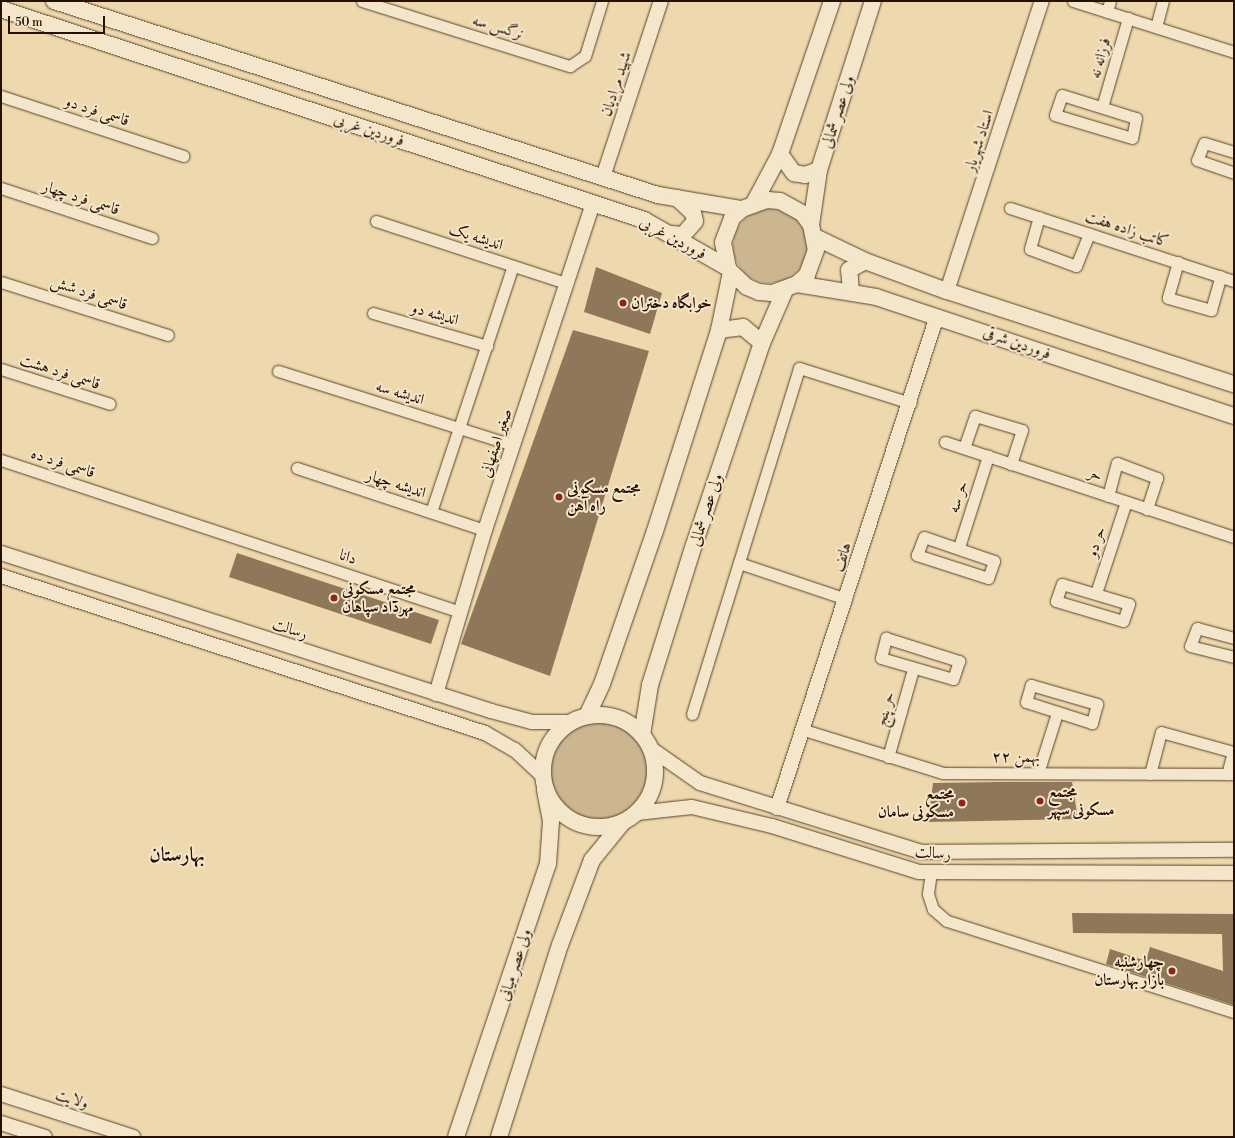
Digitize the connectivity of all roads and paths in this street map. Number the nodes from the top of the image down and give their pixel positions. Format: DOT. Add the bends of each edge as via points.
graph roads {
  1 [pos="54,1"];
  2 [pos="362,1"];
  3 [pos="602,1"];
  4 [pos="661,1"];
  5 [pos="832,1"];
  6 [pos="873,1"];
  7 [pos="1042,1"];
  8 [pos="1073,1"];
  9 [pos="1110,1"];
  10 [pos="1162,1"];
  11 [pos="1,9"];
  12 [pos="1107,12"];
  13 [pos="1128,18"];
  14 [pos="1156,27"];
  15 [pos="1234,52"];
  16 [pos="314,86"];
  17 [pos="1,96"];
  18 [pos="1102,107"];
  19 [pos="307,109"];
  20 [pos="1234,152"];
  21 [pos="780,154"];
  22 [pos="183,156"];
  23 [pos="819,170"];
  24 [pos="1234,173"];
  25 [pos="603,177"];
  26 [pos="1,188"];
  27 [pos="676,198"];
  28 [pos="593,204"];
  29 [pos="748,206"];
  30 [pos="1010,208"];
  31 [pos="1039,217"];
  32 [pos="376,221"];
  33 [pos="813,231"];
  34 [pos="1089,233"];
  35 [pos="671,234"];
  36 [pos="152,238"];
  37 [pos="865,260"];
  38 [pos="1178,262"];
  39 [pos="513,266"];
  40 [pos="730,270"];
  41 [pos="1221,276"];
  42 [pos="1234,281"];
  43 [pos="1,282"];
  44 [pos="566,283"];
  45 [pos="791,287"];
  46 [pos="851,291"];
  47 [pos="947,291"];
  48 [pos="374,313"];
  49 [pos="937,316"];
  50 [pos="719,330"];
  51 [pos="168,335"];
  52 [pos="762,342"];
  53 [pos="487,346"];
  54 [pos="1,370"];
  55 [pos="278,371"];
  56 [pos="1234,384"];
  57 [pos="911,403"];
  58 [pos="110,404"];
  59 [pos="1234,416"];
  60 [pos="459,428"];
  61 [pos="945,442"];
  62 [pos="513,445"];
  63 [pos="964,448"];
  64 [pos="988,456"];
  65 [pos="1,460"];
  66 [pos="1011,464"];
  67 [pos="297,468"];
  68 [pos="1108,496"];
  69 [pos="1126,502"];
  70 [pos="1147,508"];
  71 [pos="431,512"];
  72 [pos="485,530"];
  73 [pos="227,534"];
  74 [pos="1234,537"];
  75 [pos="959,547"];
  76 [pos="1,553"];
  77 [pos="739,563"];
  78 [pos="1,576"];
  79 [pos="1096,593"];
  80 [pos="846,599"];
  81 [pos="460,612"];
  82 [pos="1234,637"];
  83 [pos="1234,657"];
  84 [pos="913,669"];
  85 [pos="436,694"];
  86 [pos="1057,713"];
  87 [pos="692,714"];
  88 [pos="587,716"];
  89 [pos="571,722"];
  90 [pos="804,730"];
  91 [pos="642,735"];
  92 [pos="650,748"];
  93 [pos="888,757"];
  94 [pos="1038,773"];
  95 [pos="1150,774"];
  96 [pos="1231,774"];
  97 [pos="544,782"];
  98 [pos="777,808"];
  99 [pos="637,812"];
  100 [pos="623,822"];
  101 [pos="1234,850"];
  102 [pos="931,872"];
  103 [pos="1234,873"];
  104 [pos="1234,1012"];
  105 [pos="1,1094"];
  106 [pos="1,1123"];
  107 [pos="28,1134"];
  108 [pos="46,1137"];
  109 [pos="133,1137"];
  110 [pos="456,1137"];
  111 [pos="499,1137"];
  1 -- 16 [label="main road, فروردین غربی"];
  2 -- 3 [label="street, نرگس سه" via="570,66 585,56"];
  4 -- 25 [label="street, شهید مرادیان"];
  5 -- 21 [label="main road"];
  6 -- 23 [label="main road, ولی عصر شمالی"];
  7 -- 47 [label="street, استاد شهریار"];
  8 -- 12 [label="street"];
  9 -- 12 [label="street"];
  10 -- 14 [label="street"];
  11 -- 19 [label="main road, فروردین غربی"];
  12 -- 13 [label="street"];
  13 -- 14 [label="street"];
  13 -- 18 [label="street, فرزانه نه"];
  14 -- 15 [label="street"];
  16 -- 19 [label="main road"];
  16 -- 25 [label="main road, فروردین غربی"];
  17 -- 22 [label="street, قاسمی فرد دو"];
  18 -- 18 [label="street" via="1062,95 1055,115 1132,138 1136,118"];
  19 -- 28 [label="main road, فروردین غربی"];
  20 -- 24 [label="street" via="1204,143 1197,160"];
  21 -- 23 [label="main road" via="794,173 805,175"];
  21 -- 29 [label="main road"];
  23 -- 33 [label="main road, ولی عصر شمالی"];
  25 -- 27 [label="main road, فروردین غربی"];
  26 -- 36 [label="street, قاسمی فرد چهار"];
  27 -- 29 [label="main road, فروردین غربی"];
  27 -- 35 [label="main road" via="693,213 695,221 683,235"];
  28 -- 35 [label="main road, فروردین غربی" via="644,220"];
  28 -- 44 [label="street, صغیر اصفهانی"];
  29 -- 33 [label="main road" via="780,201 803,214"];
  29 -- 40 [label="main road" via="732,218 723,242"];
  30 -- 31 [label="street, کاتب زاده هفت"];
  31 -- 34 [label="street, کاتب زاده هفت"];
  31 -- 34 [label="street" via="1030,249 1076,266"];
  32 -- 39 [label="street, اندیشه یک"];
  33 -- 37 [label="main road, فروردین شرقی"];
  33 -- 45 [label="main road" via="813,263"];
  34 -- 38 [label="street, کاتب زاده هفت"];
  35 -- 40 [label="main road, فروردین غربی"];
  37 -- 46 [label="main road" via="849,270"];
  37 -- 47 [label="main road, فروردین شرقی"];
  38 -- 41 [label="street, کاتب زاده هفت"];
  38 -- 41 [label="street" via="1168,298 1211,310"];
  39 -- 44 [label="street, اندیشه یک"];
  39 -- 53 [label="street"];
  40 -- 45 [label="main road" via="747,287 759,292"];
  40 -- 50 [label="main road"];
  41 -- 42 [label="street, کاتب زاده هفت"];
  43 -- 51 [label="street, قاسمی فرد شش"];
  44 -- 62 [label="street, صغیر اصفهانی"];
  45 -- 46 [label="main road, فروردین شرقی"];
  45 -- 52 [label="main road, ولی عصر شمالی"];
  46 -- 49 [label="main road, فروردین شرقی"];
  47 -- 56 [label="main road, فروردین شرقی"];
  48 -- 53 [label="street, اندیشه دو"];
  49 -- 57 [label="street, هاتف"];
  49 -- 59 [label="main road, فروردین شرقی"];
  50 -- 52 [label="main road" via="743,327"];
  50 -- 88 [label="main road" via="655,532 602,684"];
  52 -- 91 [label="main road, ولی عصر شمالی" via="650,685"];
  53 -- 60 [label="street"];
  54 -- 58 [label="street, قاسمی فرد هشت"];
  55 -- 60 [label="street, اندیشه سه"];
  57 -- 77 [label="street" via="799,368"];
  57 -- 80 [label="street, هاتف"];
  60 -- 62 [label="street, اندیشه سه"];
  60 -- 71 [label="street"];
  61 -- 63 [label="street, حر"];
  62 -- 72 [label="street, صغیر اصفهانی"];
  63 -- 64 [label="street, حر"];
  63 -- 66 [label="street" via="975,416 1022,430"];
  64 -- 66 [label="street, حر"];
  64 -- 75 [label="street, حر سه"];
  65 -- 73 [label="street, قاسمی فرد ده"];
  66 -- 68 [label="street, حر"];
  67 -- 71 [label="street, اندیشه چهار"];
  68 -- 69 [label="street, حر"];
  68 -- 70 [label="street" via="1117,463 1157,478"];
  69 -- 70 [label="street, حر"];
  69 -- 79 [label="street, حر دو"];
  70 -- 74 [label="street, حر"];
  71 -- 72 [label="street, اندیشه چهار"];
  72 -- 81 [label="street, صغیر اصفهانی"];
  73 -- 81 [label="street, دانا"];
  75 -- 75 [label="street" via="994,560 988,578 917,555 924,537"];
  76 -- 85 [label="street, رسالت"];
  77 -- 80 [label="street"];
  77 -- 87 [label="street"];
  78 -- 97 [label="street" via="485,733 515,750"];
  79 -- 79 [label="street" via="1128,604 1124,621 1056,601 1062,584"];
  80 -- 90 [label="street, هاتف"];
  81 -- 85 [label="street, صغیر اصفهانی"];
  82 -- 83 [label="street" via="1197,628 1190,646"];
  84 -- 84 [label="street" via="953,679 959,661 886,638 881,658"];
  84 -- 93 [label="street, حر پنج"];
  85 -- 89 [label="street, رسالت" via="532,722"];
  86 -- 86 [label="street" via="1092,723 1097,704 1031,685 1026,702"];
  86 -- 94 [label="street"];
  88 -- 89 [label="main road"];
  88 -- 91 [label="main road" via="607,716 626,722"];
  89 -- 97 [label="main road" via="549,744"];
  90 -- 93 [label="street, ۲۲ بهمن"];
  90 -- 98 [label="street, هاتف"];
  91 -- 92 [label="main road"];
  92 -- 98 [label="street, رسالت" via="700,783"];
  92 -- 99 [label="main road" via="654,783"];
  93 -- 94 [label="street, ۲۲ بهمن" via="943,773"];
  94 -- 95 [label="street, ۲۲ بهمن"];
  95 -- 96 [label="street, ۲۲ بهمن"];
  95 -- 96 [label="street" via="1161,732 1233,752"];
  97 -- 100 [label="main road" via="554,806 568,819 592,826"];
  97 -- 110 [label="main road, ولی عصر میانی" via="551,821 548,864"];
  98 -- 101 [label="street, رسالت" via="921,852"];
  99 -- 100 [label="main road"];
  99 -- 102 [label="street, رسالت" via="692,807 772,826 919,872"];
  100 -- 111 [label="main road" via="592,860 560,945"];
  102 -- 103 [label="street, رسالت"];
  102 -- 104 [label="street" via="928,894 932,909 947,921"];
  105 -- 109 [label="street, ولایت"];
  106 -- 107 [label="street"];
  107 -- 108 [label="street"];
}
